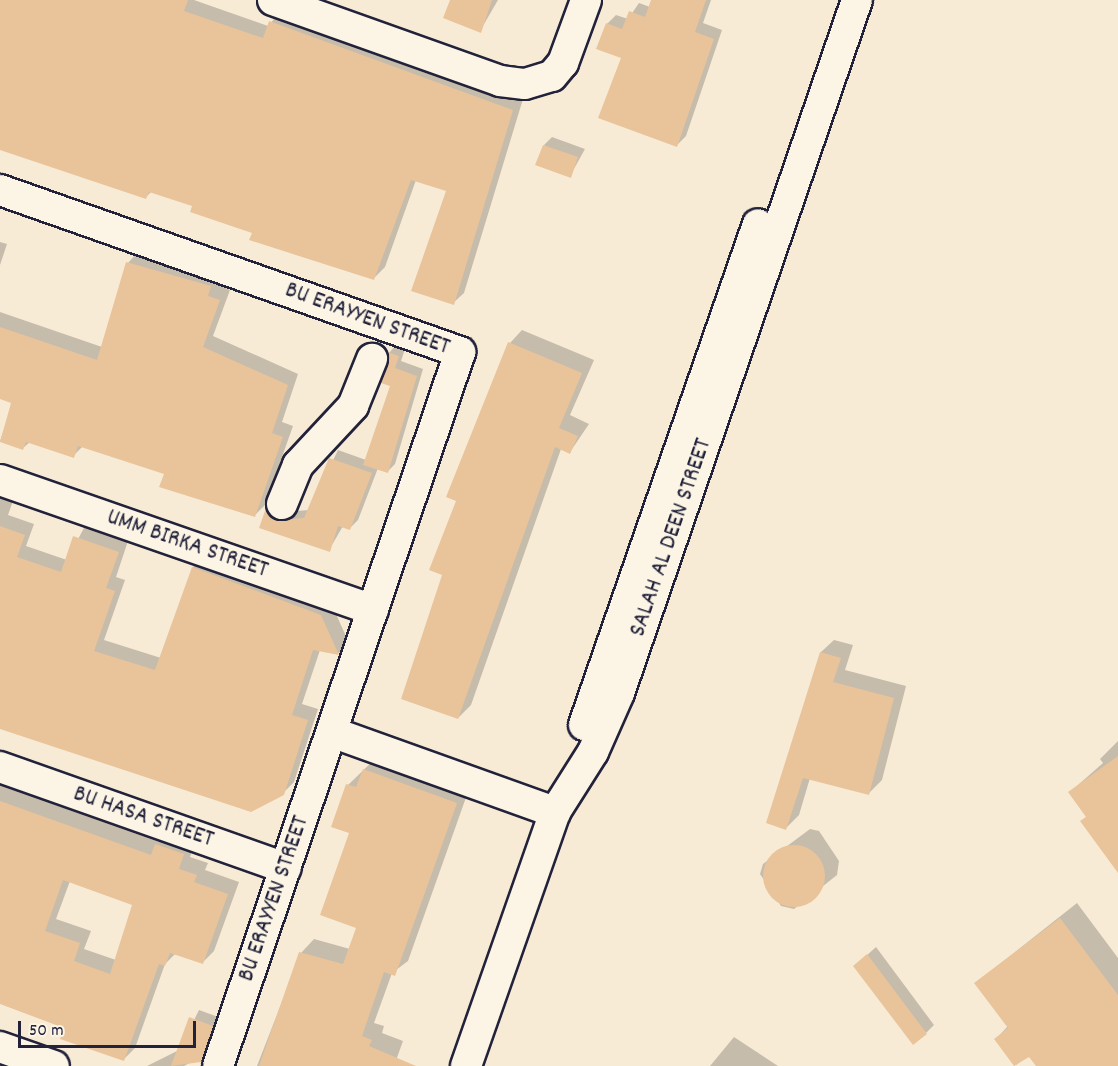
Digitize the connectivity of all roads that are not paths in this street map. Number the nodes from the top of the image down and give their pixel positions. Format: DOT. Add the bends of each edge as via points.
graph roads {
  1 [pos="273,0"];
  2 [pos="586,0"];
  3 [pos="837,0"];
  4 [pos="857,0"];
  5 [pos="0,190"];
  6 [pos="378,344"];
  7 [pos="0,480"];
  8 [pos="282,504"];
  9 [pos="373,610"];
  10 [pos="334,733"];
  11 [pos="0,767"];
  12 [pos="548,810"];
  13 [pos="286,868"];
  14 [pos="0,1047"];
  15 [pos="54,1066"];
  16 [pos="218,1066"];
  17 [pos="446,1066"];
  18 [pos="466,1066"];
  1 -- 2 [label="street" via="500,81 525,84 552,76 563,63"];
  3 -- 12 [label="street, SALAH AL DEEN STREET" via="598,688"];
  4 -- 12 [label="street, SALAH AL DEEN STREET" via="619,693 592,752"];
  5 -- 6 [label="street, BU ERAYYEN STREET"];
  6 -- 8 [label="street" via="353,406 298,465"];
  6 -- 9 [label="street, BU ERAYYEN STREET" via="460,352"];
  7 -- 9 [label="street, UMM BIRKA STREET"];
  9 -- 10 [label="street, BU ERAYYEN STREET"];
  10 -- 12 [label="street"];
  10 -- 13 [label="street, BU ERAYYEN STREET"];
  11 -- 13 [label="street, BU HASA STREET"];
  12 -- 17 [label="street, SALAH AL DEEN STREET"];
  12 -- 18 [label="street, SALAH AL DEEN STREET"];
  13 -- 16 [label="street, BU ERAYYEN STREET"];
  14 -- 15 [label="street"];
}
